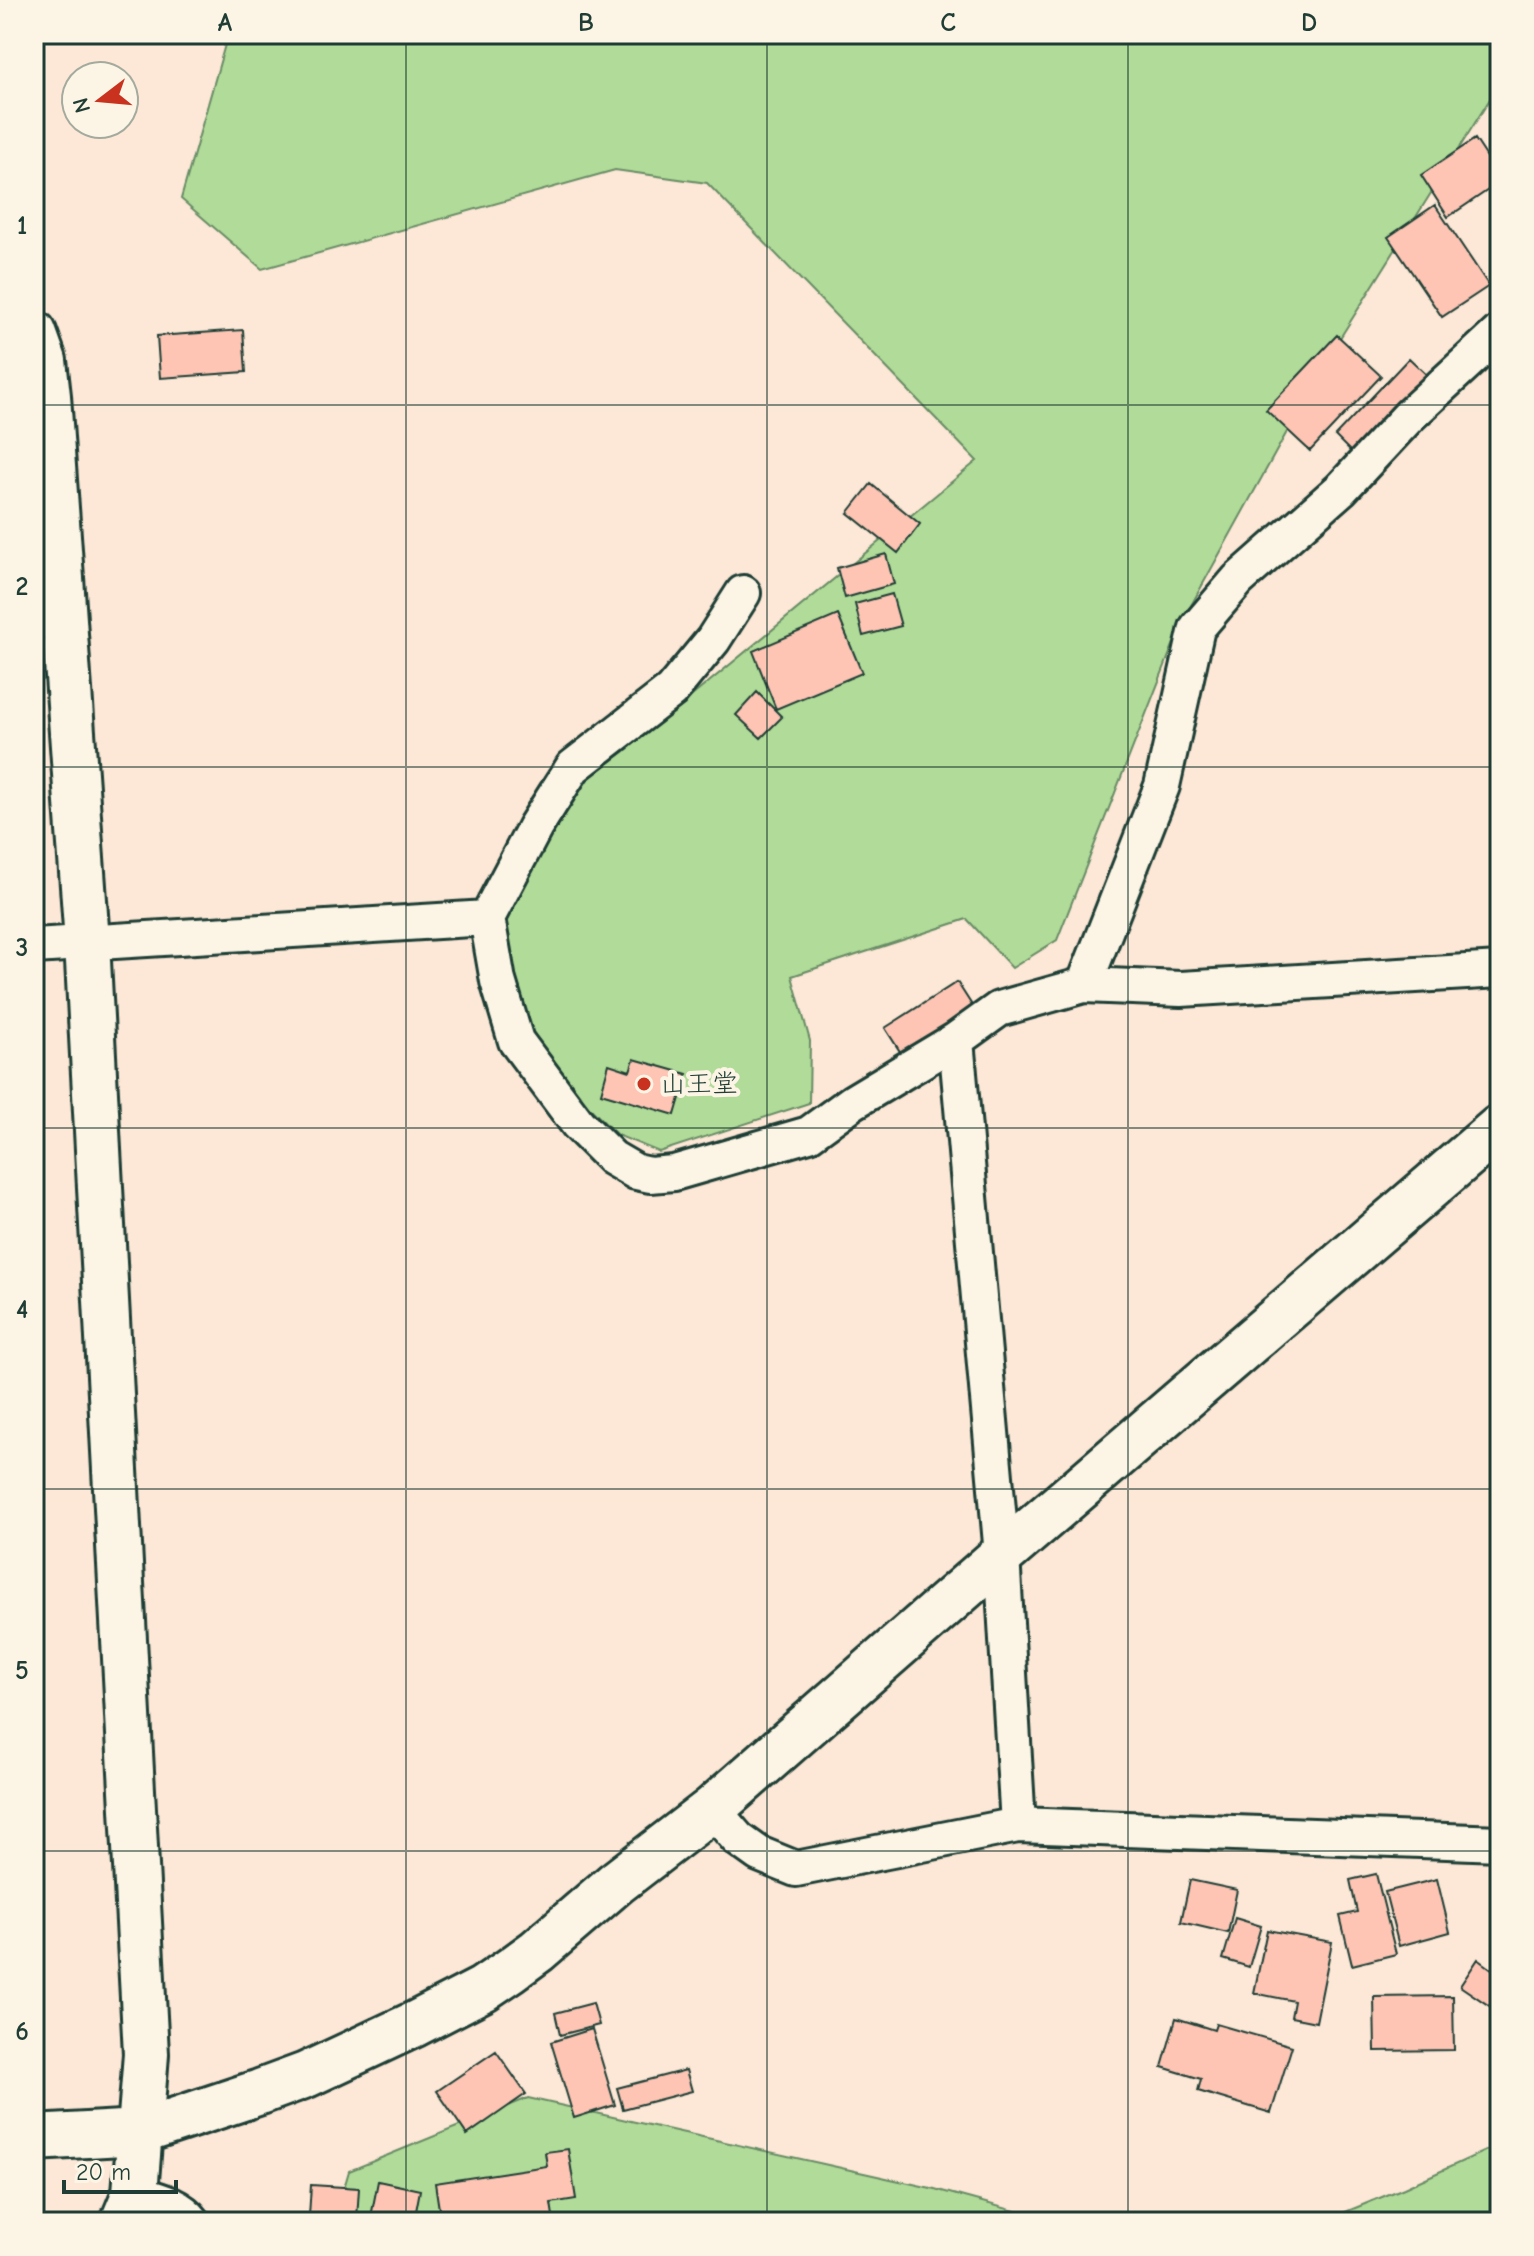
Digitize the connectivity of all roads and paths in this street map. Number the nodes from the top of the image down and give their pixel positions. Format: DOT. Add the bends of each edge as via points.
graph roads {
  1 [pos="1500,332"];
  2 [pos="34,333"];
  3 [pos="743,593"];
  4 [pos="487,918"];
  5 [pos="87,942"];
  6 [pos="34,946"];
  7 [pos="1500,970"];
  8 [pos="1084,985"];
  9 [pos="956,1040"];
  10 [pos="1500,1127"];
  11 [pos="1002,1555"];
  12 [pos="712,1809"];
  13 [pos="1018,1825"];
  14 [pos="1500,1843"];
  15 [pos="140,2132"];
  16 [pos="34,2138"];
  17 [pos="129,2207"];
  18 [pos="193,2222"];
  1 -- 8 [label="street" via="1410,415 1341,489 1238,580 1197,628 1162,786"];
  2 -- 5 [label="street" via="48,396"];
  3 -- 4 [label="street" via="671,691 573,767"];
  4 -- 5 [label="street"];
  4 -- 9 [label="street" via="516,1041 578,1124 612,1158 636,1172 674,1173 809,1134"];
  5 -- 6 [label="street"];
  5 -- 15 [label="street" via="146,2054"];
  7 -- 8 [label="street" via="1181,989"];
  8 -- 9 [label="street" via="999,1009"];
  9 -- 11 [label="street"];
  10 -- 11 [label="street"];
  11 -- 12 [label="street"];
  11 -- 13 [label="street"];
  12 -- 13 [label="street" via="738,1839 796,1869"];
  12 -- 15 [label="street" via="483,1989 306,2075"];
  13 -- 14 [label="street"];
  15 -- 16 [label="street"];
  15 -- 17 [label="street"];
  17 -- 18 [label="street" via="173,2206"];
}
